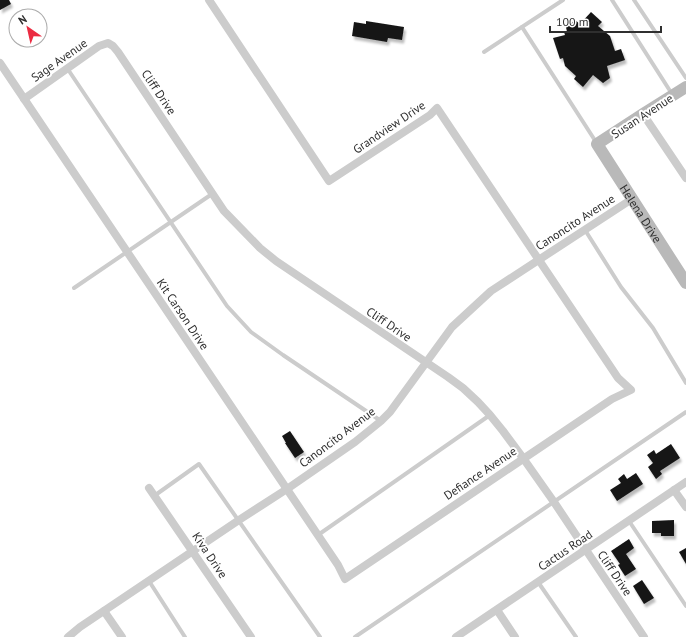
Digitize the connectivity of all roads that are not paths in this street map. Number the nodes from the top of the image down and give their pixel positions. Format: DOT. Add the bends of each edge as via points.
graph roads {
  1 [pos="209,0"];
  2 [pos="563,0"];
  3 [pos="612,0"];
  4 [pos="634,0"];
  5 [pos="522,27"];
  6 [pos="108,43"];
  7 [pos="484,52"];
  8 [pos="0,64"];
  9 [pos="67,68"];
  10 [pos="686,78"];
  11 [pos="686,87"];
  12 [pos="673,95"];
  13 [pos="24,99"];
  14 [pos="643,114"];
  15 [pos="597,144"];
  16 [pos="686,178"];
  17 [pos="213,193"];
  18 [pos="632,199"];
  19 [pos="171,222"];
  20 [pos="584,230"];
  21 [pos="127,252"];
  22 [pos="538,260"];
  23 [pos="686,283"];
  24 [pos="74,288"];
  25 [pos="426,363"];
  26 [pos="686,383"];
  27 [pos="631,390"];
  28 [pos="686,412"];
  29 [pos="490,415"];
  30 [pos="381,420"];
  31 [pos="523,458"];
  32 [pos="686,482"];
  33 [pos="149,488"];
  34 [pos="287,489"];
  35 [pos="674,490"];
  36 [pos="154,496"];
  37 [pos="554,502"];
  38 [pos="686,507"];
  39 [pos="239,520"];
  40 [pos="628,521"];
  41 [pos="318,536"];
  42 [pos="585,550"];
  43 [pos="193,551"];
  44 [pos="344,579"];
  45 [pos="149,581"];
  46 [pos="538,582"];
  47 [pos="686,606"];
  48 [pos="497,610"];
  49 [pos="104,611"];
  50 [pos="68,637"];
  51 [pos="122,637"];
  52 [pos="185,637"];
  53 [pos="251,637"];
  54 [pos="320,637"];
  55 [pos="355,637"];
  56 [pos="456,637"];
  57 [pos="515,637"];
  58 [pos="576,637"];
  59 [pos="644,637"];
  1 -- 22 [label="street, Grandview Drive" via="329,181 430,116 437,108"];
  2 -- 5 [label="lane"];
  3 -- 12 [label="lane"];
  4 -- 10 [label="lane"];
  5 -- 7 [label="lane"];
  5 -- 15 [label="lane"];
  6 -- 9 [label="street, Sage Avenue" via="99,46"];
  6 -- 17 [label="street, Cliff Drive" via="118,52"];
  8 -- 13 [label="street, Kit Carson Drive"];
  9 -- 13 [label="street, Sage Avenue"];
  9 -- 19 [label="lane"];
  11 -- 12 [label="main road, Susan Avenue"];
  12 -- 14 [label="main road, Susan Avenue"];
  13 -- 21 [label="street, Kit Carson Drive"];
  14 -- 15 [label="main road, Susan Avenue"];
  14 -- 16 [label="street"];
  15 -- 18 [label="main road, Helena Drive"];
  17 -- 19 [label="lane"];
  17 -- 25 [label="street, Cliff Drive" via="224,211 276,261"];
  18 -- 20 [label="street, Canoncito Avenue"];
  18 -- 23 [label="main road, Helena Drive"];
  19 -- 21 [label="lane"];
  19 -- 30 [label="lane" via="227,306 251,332"];
  20 -- 22 [label="street, Canoncito Avenue"];
  20 -- 26 [label="lane" via="621,287 653,328"];
  21 -- 24 [label="lane"];
  21 -- 34 [label="street, Kit Carson Drive"];
  22 -- 25 [label="street, Canoncito Avenue" via="491,291 452,327"];
  22 -- 27 [label="street, Grandview Drive" via="618,378"];
  25 -- 29 [label="street, Cliff Drive" via="463,388"];
  25 -- 30 [label="street, Canoncito Avenue" via="390,412"];
  27 -- 31 [label="street, Defiance Avenue" via="612,399"];
  28 -- 37 [label="lane"];
  29 -- 31 [label="street, Cliff Drive"];
  29 -- 41 [label="lane"];
  30 -- 34 [label="street, Canoncito Avenue" via="355,442"];
  31 -- 37 [label="street, Cliff Drive"];
  31 -- 44 [label="street, Defiance Avenue"];
  32 -- 35 [label="street, Cactus Road"];
  33 -- 36 [label="street, Kiva Drive"];
  34 -- 39 [label="street, Canoncito Avenue"];
  34 -- 41 [label="street, Kit Carson Drive"];
  35 -- 38 [label="street"];
  35 -- 40 [label="street, Cactus Road"];
  36 -- 39 [label="lane" via="199,464"];
  36 -- 43 [label="street, Kiva Drive"];
  37 -- 42 [label="street, Cliff Drive"];
  37 -- 55 [label="lane"];
  39 -- 43 [label="street, Canoncito Avenue"];
  39 -- 54 [label="lane"];
  40 -- 42 [label="street, Cactus Road"];
  40 -- 47 [label="lane"];
  41 -- 44 [label="street, Kit Carson Drive" via="338,565"];
  42 -- 46 [label="street, Cactus Road"];
  42 -- 59 [label="street, Cliff Drive"];
  43 -- 45 [label="street, Canoncito Avenue"];
  43 -- 53 [label="street, Kiva Drive"];
  45 -- 49 [label="street, Canoncito Avenue"];
  45 -- 52 [label="lane"];
  46 -- 48 [label="street, Cactus Road"];
  46 -- 58 [label="lane"];
  48 -- 56 [label="street, Cactus Road"];
  48 -- 57 [label="street"];
  49 -- 50 [label="street, Canoncito Avenue"];
  49 -- 51 [label="street"];
}
